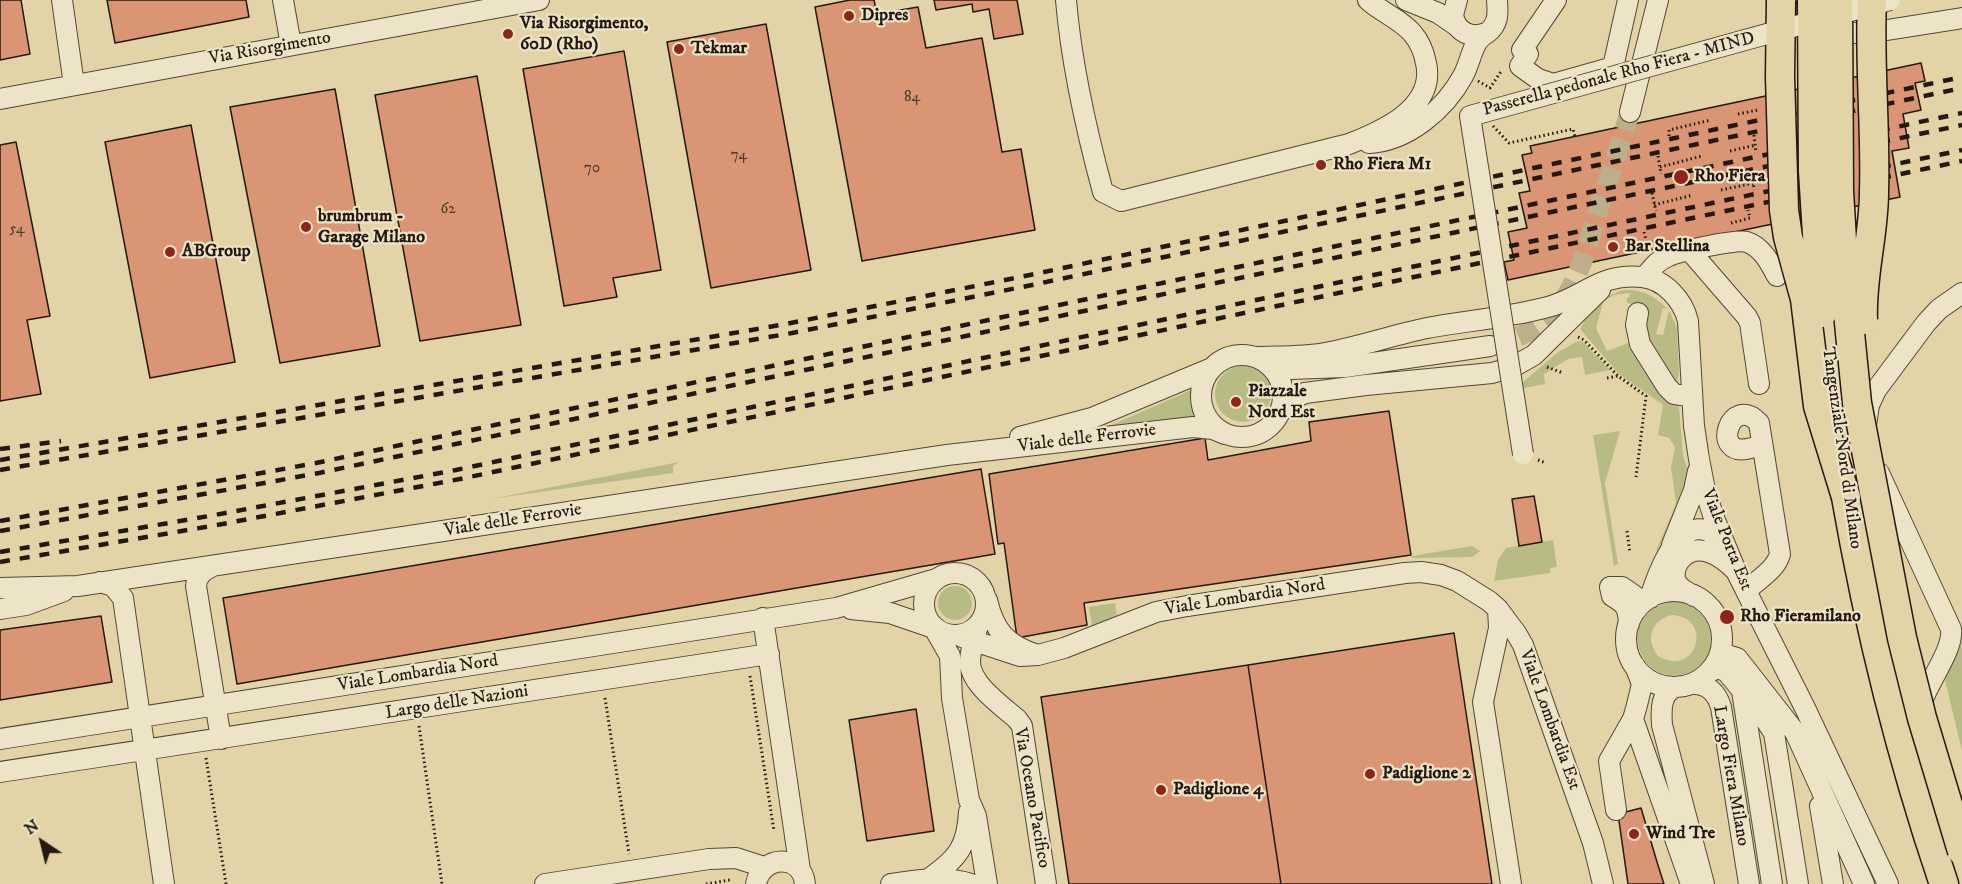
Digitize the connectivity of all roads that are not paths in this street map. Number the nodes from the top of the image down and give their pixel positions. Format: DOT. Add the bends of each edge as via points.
graph roads {
  1 [pos="62,0"];
  2 [pos="283,0"];
  3 [pos="539,0"];
  4 [pos="1066,0"];
  5 [pos="1368,0"];
  6 [pos="1406,0"];
  7 [pos="1457,0"];
  8 [pos="1556,0"];
  9 [pos="1628,0"];
  10 [pos="1658,0"];
  11 [pos="1781,0"];
  12 [pos="1805,0"];
  13 [pos="1812,0"];
  14 [pos="1838,0"];
  15 [pos="1872,0"];
  16 [pos="1890,0"];
  17 [pos="1496,3"];
  18 [pos="479,5"];
  19 [pos="1962,18"];
  20 [pos="1457,26"];
  21 [pos="1900,27"];
  22 [pos="1486,33"];
  23 [pos="291,45"];
  24 [pos="74,85"];
  25 [pos="0,99"];
  26 [pos="1630,112"];
  27 [pos="1349,144"];
  28 [pos="1690,251"];
  29 [pos="1777,276"];
  30 [pos="1636,277"];
  31 [pos="1962,293"];
  32 [pos="1638,313"];
  33 [pos="1490,346"];
  34 [pos="1262,360"];
  35 [pos="1345,367"];
  36 [pos="1212,368"];
  37 [pos="1759,384"];
  38 [pos="1692,397"];
  39 [pos="1282,403"];
  40 [pos="1225,434"];
  41 [pos="1751,448"];
  42 [pos="1523,454"];
  43 [pos="947,455"];
  44 [pos="1699,459"];
  45 [pos="1846,497"];
  46 [pos="1880,528"];
  47 [pos="1723,542"];
  48 [pos="1669,550"];
  49 [pos="216,566"];
  50 [pos="1736,571"];
  51 [pos="936,579"];
  52 [pos="1457,581"];
  53 [pos="100,582"];
  54 [pos="78,586"];
  55 [pos="0,588"];
  56 [pos="1746,591"];
  57 [pos="1694,596"];
  58 [pos="986,597"];
  59 [pos="1650,598"];
  60 [pos="836,608"];
  61 [pos="0,609"];
  62 [pos="1498,609"];
  63 [pos="764,618"];
  64 [pos="1629,624"];
  65 [pos="934,628"];
  66 [pos="970,634"];
  67 [pos="769,654"];
  68 [pos="1038,655"];
  69 [pos="1635,666"];
  70 [pos="1713,667"];
  71 [pos="1684,686"];
  72 [pos="1742,691"];
  73 [pos="217,706"];
  74 [pos="141,717"];
  75 [pos="1633,719"];
  76 [pos="0,739"];
  77 [pos="212,740"];
  78 [pos="146,750"];
  79 [pos="0,772"];
  80 [pos="1815,779"];
  81 [pos="1962,793"];
  82 [pos="969,801"];
  83 [pos="1616,810"];
  84 [pos="1962,850"];
  85 [pos="760,876"];
  86 [pos="930,878"];
  87 [pos="807,879"];
  88 [pos="164,884"];
  89 [pos="545,884"];
  90 [pos="891,884"];
  91 [pos="971,884"];
  92 [pos="987,884"];
  93 [pos="1046,884"];
  94 [pos="1511,884"];
  95 [pos="1603,884"];
  96 [pos="1691,884"];
  97 [pos="1704,884"];
  98 [pos="1749,884"];
  99 [pos="1772,884"];
  100 [pos="1798,884"];
  101 [pos="1833,884"];
  102 [pos="1864,884"];
  103 [pos="1888,884"];
  104 [pos="1944,884"];
  1 -- 24 [label="street"];
  2 -- 23 [label="street"];
  3 -- 18 [label="street, Via Risorgimento"];
  4 -- 27 [label="street" via="1103,192 1121,201"];
  5 -- 27 [label="street" via="1416,38 1428,81 1413,106 1398,120"];
  6 -- 20 [label="street" via="1443,15"];
  7 -- 20 [label="street" via="1453,13"];
  8 -- 9 [label="street" via="1522,50 1528,54 1520,66 1553,84 1612,67"];
  10 -- 26 [label="street"];
  11 -- 45 [label="highway, bridge" via="1779,77 1785,217 1805,299 1818,406"];
  12 -- 21 [label="street" via="1818,16 1844,31 1862,33"];
  13 -- 45 [label="highway, Tangenziale Nord di Milano, bridge" via="1819,269"];
  14 -- 21 [label="street" via="1864,28"];
  14 -- 46 [label="highway, Tangenziale Nord di Milano, bridge" via="1839,191 1844,273 1857,403"];
  15 -- 46 [label="highway, bridge" via="1875,194 1863,314 1877,442"];
  16 -- 42 [label="street, Passerella pedonale Rho Fiera - MIND, bridge" via="1470,116"];
  17 -- 22 [label="street" via="1497,21"];
  18 -- 23 [label="street, Via Risorgimento"];
  19 -- 21 [label="street"];
  20 -- 22 [label="street" via="1470,35"];
  22 -- 27 [label="street" via="1477,42 1455,89 1425,120 1396,137"];
  23 -- 24 [label="street, Via Risorgimento"];
  24 -- 25 [label="street, Via Risorgimento"];
  28 -- 29 [label="street" via="1746,242 1758,249"];
  28 -- 30 [label="street" via="1670,255"];
  28 -- 37 [label="street" via="1748,317"];
  30 -- 34 [label="street" via="1600,282 1566,302 1543,309 1429,328 1326,353"];
  30 -- 38 [label="street, Viale Porta Est" via="1653,279 1671,291 1686,313"];
  30 -- 39 [label="street" via="1599,291 1534,355 1513,367 1492,373 1305,393"];
  31 -- 81 [label="street" via="1926,323 1876,390 1866,417 1873,461 1952,629 1949,645 1922,697 1919,721 1929,753"];
  32 -- 38 [label="street" via="1640,344 1667,387 1674,394"];
  33 -- 35 [label="street"];
  34 -- 35 [label="street" via="1288,369"];
  34 -- 36 [label="street" via="1245,354 1221,360"];
  34 -- 39 [label="street" via="1278,375"];
  35 -- 39 [label="street" via="1292,385"];
  36 -- 40 [label="street" via="1202,387 1203,408 1214,426"];
  36 -- 43 [label="street, Viale delle Ferrovie" via="1092,418"];
  38 -- 44 [label="street, Viale Porta Est"];
  39 -- 40 [label="street" via="1274,422 1264,431 1238,437"];
  40 -- 43 [label="street, Viale delle Ferrovie" via="1193,427"];
  41 -- 56 [label="street" via="1744,450 1731,444 1726,429 1730,422 1747,415 1759,423 1780,554 1773,568"];
  43 -- 49 [label="street, Viale delle Ferrovie"];
  44 -- 47 [label="street, Viale Porta Est"];
  44 -- 48 [label="street" via="1697,482"];
  45 -- 104 [label="highway, Tangenziale Nord di Milano" via="1884,676"];
  46 -- 84 [label="highway, Tangenziale Nord di Milano, bridge" via="1922,718"];
  47 -- 48 [label="street" via="1712,533 1695,531 1684,535"];
  47 -- 50 [label="street, Viale Porta Est"];
  48 -- 59 [label="street"];
  49 -- 53 [label="street, Viale delle Ferrovie"];
  49 -- 73 [label="street" via="201,573 196,586"];
  50 -- 56 [label="street, Viale Porta Est"];
  50 -- 57 [label="street" via="1705,551 1687,554 1677,565 1675,581"];
  51 -- 58 [label="street" via="956,572 966,574"];
  51 -- 60 [label="street, Viale Lombardia Nord"];
  51 -- 65 [label="street" via="929,586 923,605"];
  52 -- 62 [label="street, Viale Lombardia Est"];
  52 -- 68 [label="street, Viale Lombardia Nord" via="1405,573 1187,606 1156,612"];
  53 -- 54 [label="street, Viale delle Ferrovie"];
  53 -- 74 [label="street" via="112,586 123,598"];
  54 -- 55 [label="street, Viale delle Ferrovie"];
  54 -- 61 [label="street, Viale delle Ferrovie" via="26,605"];
  56 -- 103 [label="street, Viale Porta Est"];
  57 -- 59 [label="street" via="1669,592"];
  57 -- 70 [label="street" via="1717,616 1722,631 1722,647"];
  58 -- 66 [label="street" via="986,608"];
  58 -- 68 [label="street" via="995,626 1006,639 1021,650"];
  59 -- 64 [label="street" via="1634,613"];
  59 -- 64 [label="street" via="1640,599 1622,587 1610,587 1612,596 1628,610"];
  60 -- 63 [label="street, Viale Lombardia Nord"];
  60 -- 65 [label="street, Viale Lombardia Nord" via="890,614"];
  62 -- 94 [label="street" via="1499,628 1483,702"];
  62 -- 95 [label="street, Viale Lombardia Est" via="1523,645 1593,843"];
  63 -- 67 [label="street"];
  63 -- 73 [label="street, Viale Lombardia Nord"];
  64 -- 69 [label="street" via="1626,639"];
  65 -- 66 [label="street" via="948,635"];
  65 -- 82 [label="street" via="950,656 952,698"];
  66 -- 68 [label="street" via="1020,656"];
  66 -- 93 [label="street, Via Oceano Pacifico" via="973,676 1022,726"];
  67 -- 77 [label="street, Largo delle Nazioni"];
  67 -- 87 [label="street"];
  69 -- 71 [label="street" via="1659,685"];
  69 -- 75 [label="street" via="1642,684"];
  70 -- 71 [label="street"];
  70 -- 72 [label="street" via="1726,671"];
  70 -- 80 [label="street" via="1727,655 1737,658 1795,732"];
  71 -- 97 [label="street" via="1668,691 1663,699 1662,725"];
  71 -- 98 [label="street, Largo Fiera Milano" via="1699,684 1711,689 1721,707"];
  72 -- 99 [label="street"];
  72 -- 100 [label="street" via="1774,733"];
  73 -- 74 [label="street, Viale Lombardia Nord"];
  73 -- 77 [label="street"];
  74 -- 76 [label="street, Viale Lombardia Nord"];
  74 -- 78 [label="street"];
  75 -- 83 [label="street" via="1609,761"];
  75 -- 96 [label="street"];
  77 -- 78 [label="street, Largo delle Nazioni"];
  78 -- 79 [label="street, Largo delle Nazioni"];
  78 -- 88 [label="street"];
  80 -- 101 [label="street"];
  80 -- 102 [label="street"];
  82 -- 86 [label="street" via="968,833 960,852"];
  82 -- 92 [label="street" via="976,816"];
  85 -- 87 [label="street" via="774,861 786,861"];
  85 -- 89 [label="street" via="736,858"];
  86 -- 90 [label="street"];
  86 -- 91 [label="street"];
}
